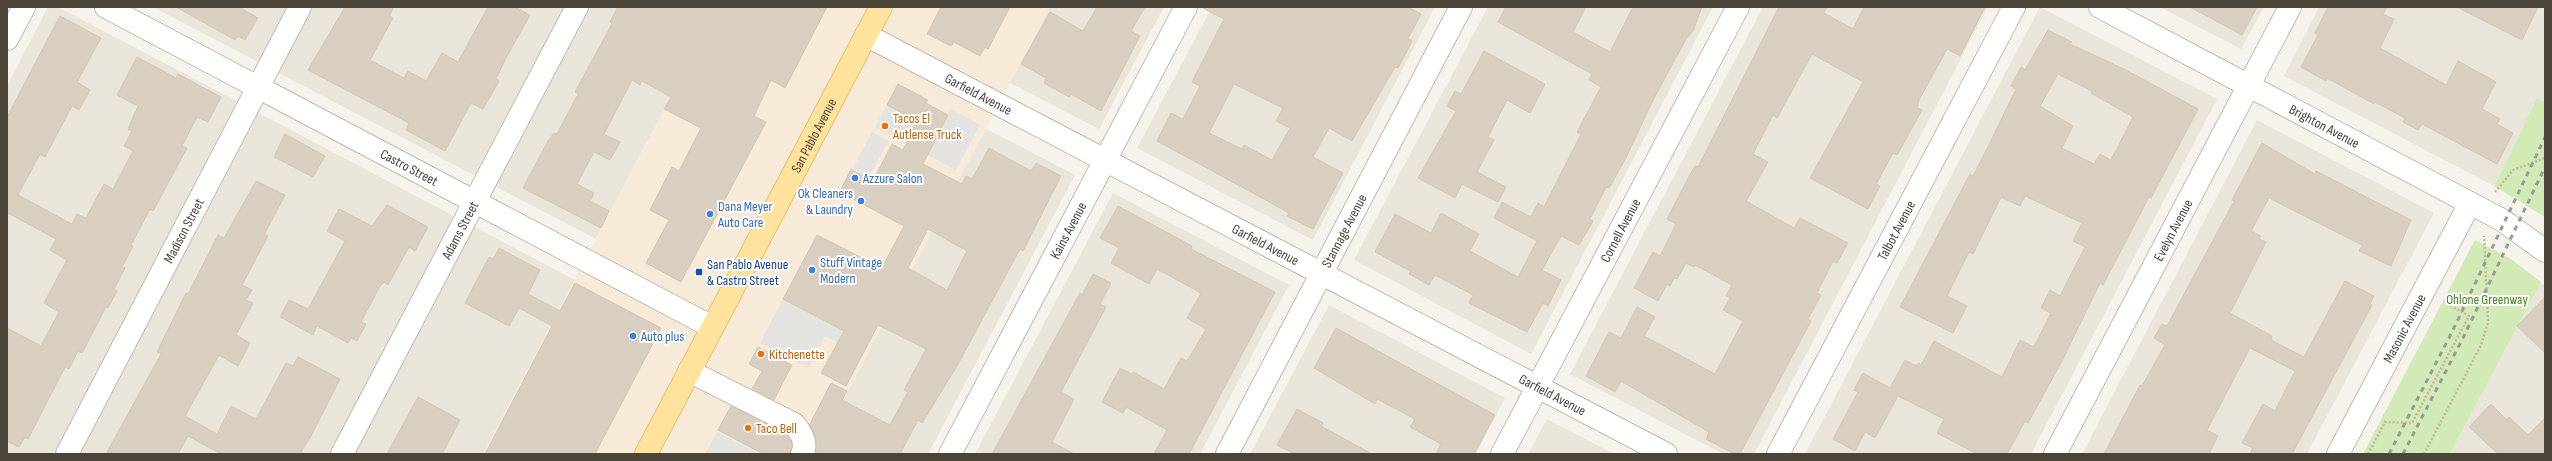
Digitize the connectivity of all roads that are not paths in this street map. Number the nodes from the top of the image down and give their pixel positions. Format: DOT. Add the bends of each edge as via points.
graph roads {
  1 [pos="24,7"];
  2 [pos="106,7"];
  3 [pos="300,7"];
  4 [pos="577,7"];
  5 [pos="881,7"];
  6 [pos="1186,7"];
  7 [pos="1461,7"];
  8 [pos="1738,7"];
  9 [pos="2014,7"];
  10 [pos="2100,7"];
  11 [pos="2290,7"];
  12 [pos="866,35"];
  13 [pos="7,39"];
  14 [pos="2248,87"];
  15 [pos="258,89"];
  16 [pos="1106,160"];
  17 [pos="475,202"];
  18 [pos="2479,208"];
  19 [pos="2545,250"];
  20 [pos="1322,273"];
  21 [pos="712,327"];
  22 [pos="689,371"];
  23 [pos="1538,387"];
  24 [pos="67,454"];
  25 [pos="342,454"];
  26 [pos="646,454"];
  27 [pos="802,454"];
  28 [pos="950,454"];
  29 [pos="1227,454"];
  30 [pos="1502,454"];
  31 [pos="1666,454"];
  32 [pos="1778,454"];
  33 [pos="2055,454"];
  34 [pos="2338,454"];
  1 -- 13 [label="street"];
  2 -- 15 [label="street, Castro Street"];
  3 -- 15 [label="street, Madison Street"];
  4 -- 17 [label="street, Adams Street"];
  5 -- 12 [label="main road, San Pablo Avenue"];
  6 -- 16 [label="street, Kains Avenue"];
  7 -- 20 [label="street, Stannage Avenue"];
  8 -- 23 [label="street, Cornell Avenue"];
  9 -- 32 [label="street, Talbot Avenue"];
  10 -- 14 [label="street, Brighton Avenue"];
  11 -- 14 [label="street, Evelyn Avenue"];
  12 -- 16 [label="street, Garfield Avenue"];
  12 -- 21 [label="main road, San Pablo Avenue"];
  14 -- 18 [label="street, Brighton Avenue"];
  14 -- 33 [label="street, Evelyn Avenue"];
  15 -- 17 [label="street, Castro Street"];
  15 -- 24 [label="street, Madison Street"];
  16 -- 20 [label="street, Garfield Avenue"];
  16 -- 28 [label="street, Kains Avenue"];
  17 -- 21 [label="street, Castro Street"];
  17 -- 25 [label="street, Adams Street"];
  18 -- 19 [label="street, Brighton Avenue"];
  18 -- 34 [label="street, Masonic Avenue"];
  20 -- 23 [label="street, Garfield Avenue"];
  20 -- 29 [label="street, Stannage Avenue"];
  21 -- 22 [label="main road, San Pablo Avenue"];
  22 -- 26 [label="main road, San Pablo Avenue"];
  22 -- 27 [label="street" via="794,424 804,443"];
  23 -- 30 [label="street, Cornell Avenue"];
  23 -- 31 [label="street, Garfield Avenue"];
}
